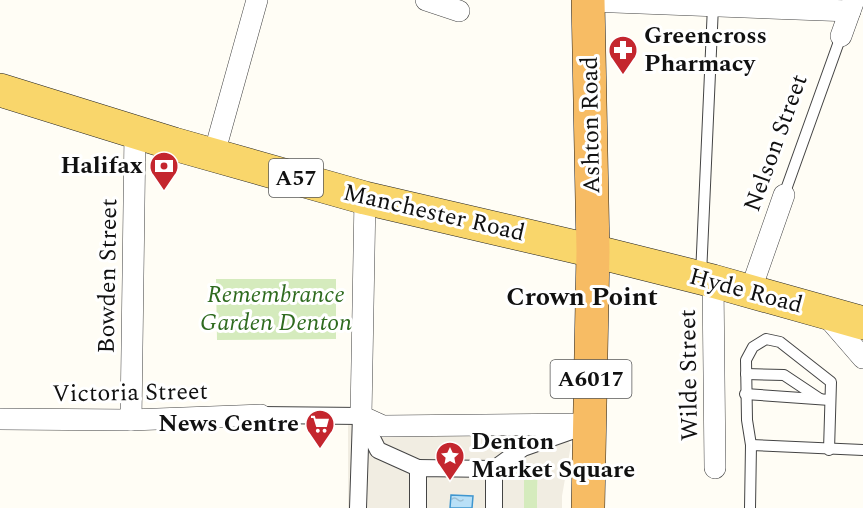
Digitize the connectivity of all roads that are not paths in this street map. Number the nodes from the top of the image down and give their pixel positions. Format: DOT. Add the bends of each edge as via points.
graph roads {
  1 [pos="256,0"];
  2 [pos="426,0"];
  3 [pos="588,1"];
  4 [pos="713,6"];
  5 [pos="852,6"];
  6 [pos="459,11"];
  7 [pos="841,36"];
  8 [pos="0,90"];
  9 [pos="135,132"];
  10 [pos="214,154"];
  11 [pos="784,195"];
  12 [pos="365,198"];
  13 [pos="593,250"];
  14 [pos="707,280"];
  15 [pos="750,292"];
  16 [pos="823,312"];
  17 [pos="863,323"];
  18 [pos="863,358"];
  19 [pos="746,374"];
  20 [pos="745,394"];
  21 [pos="825,399"];
  22 [pos="261,415"];
  23 [pos="361,416"];
  24 [pos="0,419"];
  25 [pos="131,420"];
  26 [pos="590,424"];
  27 [pos="752,445"];
  28 [pos="829,450"];
  29 [pos="863,450"];
  30 [pos="418,468"];
  31 [pos="715,468"];
  32 [pos="494,469"];
  33 [pos="358,508"];
  34 [pos="418,508"];
  35 [pos="494,508"];
  36 [pos="588,508"];
  37 [pos="750,508"];
  1 -- 10 [label="street"];
  2 -- 6 [label="street"];
  3 -- 4 [label="street"];
  3 -- 13 [label="highway, Ashton Road / A6017"];
  4 -- 5 [label="street"];
  4 -- 14 [label="lane"];
  5 -- 7 [label="street, Nelson Street"];
  7 -- 11 [label="lane, Nelson Street"];
  8 -- 9 [label="main road, Manchester Road / A57"];
  9 -- 10 [label="main road, Manchester Road / A57"];
  9 -- 25 [label="street, Bowden Street"];
  10 -- 12 [label="main road, Manchester Road / A57"];
  11 -- 15 [label="street, Nelson Street"];
  12 -- 13 [label="main road, Manchester Road / A57"];
  12 -- 23 [label="street"];
  13 -- 14 [label="main road, Hyde Road / A57"];
  13 -- 26 [label="highway, A6017"];
  14 -- 15 [label="main road, Hyde Road / A57"];
  14 -- 31 [label="street, Wilde Street"];
  15 -- 16 [label="main road, Hyde Road / A57"];
  16 -- 17 [label="main road, Hyde Road / A57"];
  16 -- 18 [label="street"];
  19 -- 20 [label="lane"];
  19 -- 21 [label="lane" via="784,375"];
  19 -- 21 [label="lane" via="746,360 753,347 766,339 780,342 831,382"];
  20 -- 21 [label="lane"];
  20 -- 27 [label="lane"];
  21 -- 28 [label="lane"];
  22 -- 23 [label="street"];
  22 -- 25 [label="street, Victoria Street"];
  23 -- 26 [label="street" via="383,426"];
  23 -- 30 [label="street" via="378,450"];
  23 -- 33 [label="street"];
  24 -- 25 [label="street, Victoria Street"];
  26 -- 32 [label="street" via="523,448"];
  26 -- 36 [label="highway, A6017"];
  27 -- 28 [label="lane"];
  27 -- 37 [label="lane"];
  28 -- 29 [label="lane"];
  30 -- 32 [label="street"];
  30 -- 34 [label="street"];
  32 -- 35 [label="street"];
}
